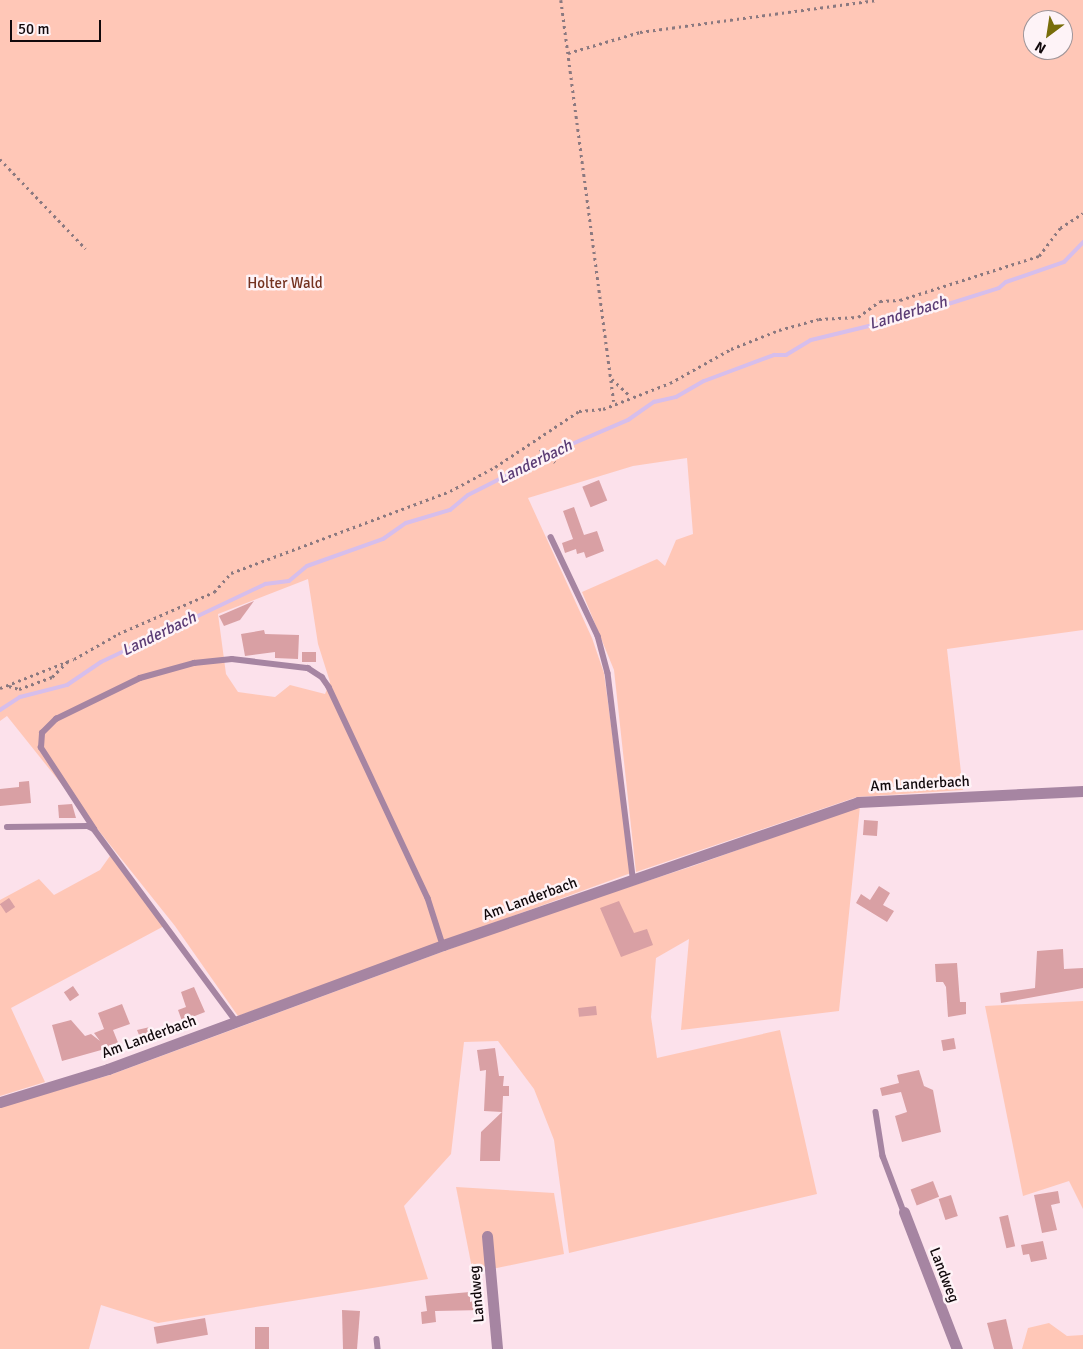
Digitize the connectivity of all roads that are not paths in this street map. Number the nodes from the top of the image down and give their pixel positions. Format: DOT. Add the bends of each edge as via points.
graph roads {
  1 [pos="552,537"];
  2 [pos="1083,791"];
  3 [pos="7,827"];
  4 [pos="94,830"];
  5 [pos="633,878"];
  6 [pos="443,945"];
  7 [pos="236,1021"];
  8 [pos="0,1102"];
  9 [pos="876,1112"];
  10 [pos="904,1212"];
  11 [pos="487,1236"];
  12 [pos="377,1339"];
  13 [pos="378,1349"];
  14 [pos="498,1349"];
  15 [pos="957,1349"];
  1 -- 5 [label="lane" via="598,636 608,673"];
  2 -- 5 [label="street, Am Landerbach" via="858,802"];
  3 -- 4 [label="lane" via="88,826"];
  4 -- 6 [label="lane" via="41,748 42,733 56,719 140,678 194,664 232,659 308,668 322,677 329,688 428,898"];
  4 -- 7 [label="lane"];
  5 -- 6 [label="street, Am Landerbach"];
  6 -- 7 [label="street, Am Landerbach"];
  7 -- 8 [label="street, Am Landerbach" via="108,1069"];
  9 -- 10 [label="lane" via="883,1156"];
  10 -- 15 [label="street, Landweg"];
  11 -- 14 [label="street, Landweg"];
  12 -- 13 [label="lane"];
}
